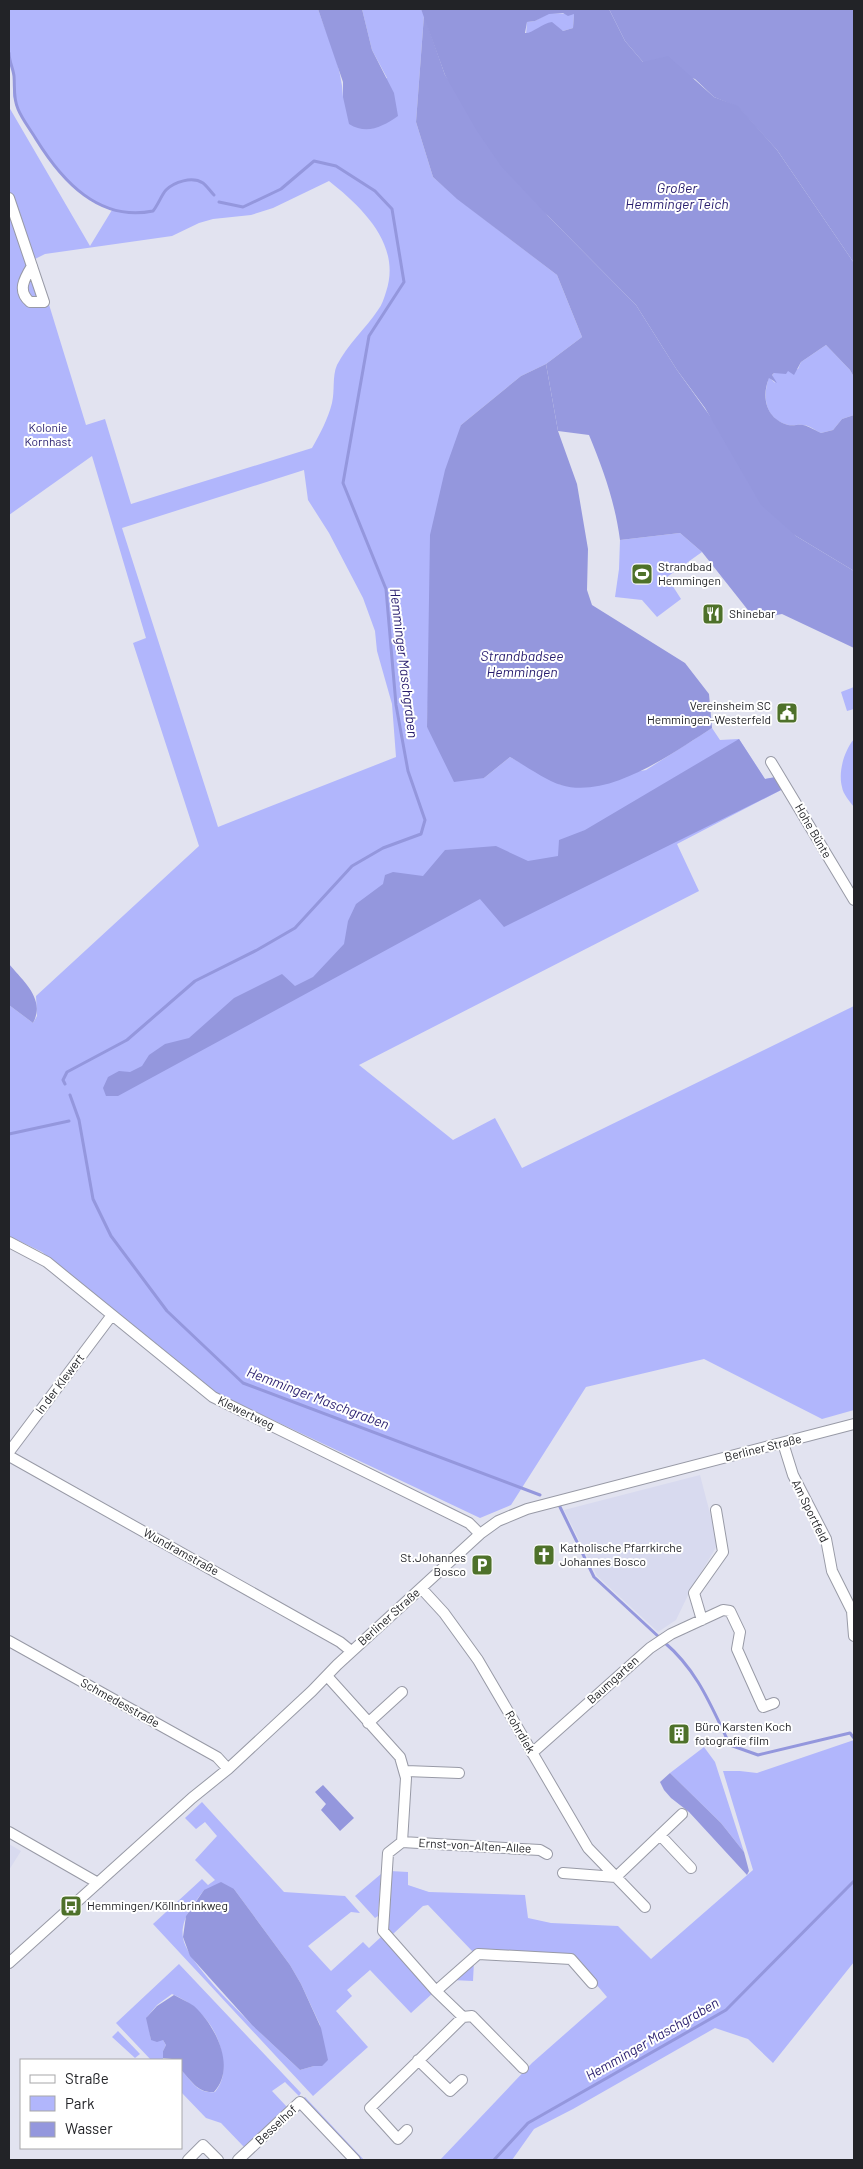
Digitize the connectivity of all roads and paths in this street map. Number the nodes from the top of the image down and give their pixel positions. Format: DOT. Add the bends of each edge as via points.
graph roads {
  1 [pos="9,198"];
  2 [pos="32,266"];
  3 [pos="772,762"];
  4 [pos="854,900"];
  5 [pos="9,1242"];
  6 [pos="112,1315"];
  7 [pos="854,1424"];
  8 [pos="783,1443"];
  9 [pos="9,1454"];
  10 [pos="716,1510"];
  11 [pos="480,1534"];
  12 [pos="421,1588"];
  13 [pos="702,1620"];
  14 [pos="854,1636"];
  15 [pos="9,1641"];
  16 [pos="351,1651"];
  17 [pos="326,1676"];
  18 [pos="402,1692"];
  19 [pos="774,1703"];
  20 [pos="368,1723"];
  21 [pos="532,1752"];
  22 [pos="228,1769"];
  23 [pos="406,1771"];
  24 [pos="459,1773"];
  25 [pos="682,1814"];
  26 [pos="9,1832"];
  27 [pos="660,1835"];
  28 [pos="402,1842"];
  29 [pos="547,1854"];
  30 [pos="691,1868"];
  31 [pos="563,1873"];
  32 [pos="616,1877"];
  33 [pos="98,1883"];
  34 [pos="645,1907"];
  35 [pos="9,1963"];
  36 [pos="592,1983"];
  37 [pos="436,1991"];
  38 [pos="463,2017"];
  39 [pos="418,2060"];
  40 [pos="523,2068"];
  41 [pos="462,2080"];
  42 [pos="407,2130"];
  43 [pos="188,2160"];
  44 [pos="218,2160"];
  45 [pos="238,2160"];
  46 [pos="355,2160"];
  1 -- 2 [label="street"];
  3 -- 4 [label="street, Hohe Bünte"];
  5 -- 6 [label="street, Klewertweg" via="47,1262"];
  6 -- 9 [label="street, In der Klewert"];
  6 -- 11 [label="street, Klewertweg" via="213,1397 469,1523"];
  7 -- 8 [label="street, Berliner Straße"];
  8 -- 11 [label="street, Berliner Straße" via="527,1509 498,1521"];
  8 -- 14 [label="street, Am Sportfeld" via="793,1475 826,1539 832,1571 852,1610"];
  9 -- 16 [label="street, Wundramstraße"];
  10 -- 13 [label="street" via="724,1552 694,1593"];
  11 -- 12 [label="street, Berliner Straße"];
  12 -- 16 [label="street, Berliner Straße"];
  12 -- 21 [label="street, Rohrdiek" via="444,1613 478,1660"];
  13 -- 19 [label="street, Baumgarten" via="723,1610 730,1611 740,1632 737,1649 763,1707"];
  13 -- 21 [label="street, Baumgarten" via="662,1640 615,1677"];
  15 -- 22 [label="street, Schmedesstraße" via="217,1757"];
  16 -- 17 [label="street, Berliner Straße"];
  17 -- 20 [label="street"];
  17 -- 22 [label="street, Berliner Straße"];
  18 -- 20 [label="street"];
  20 -- 23 [label="street" via="400,1757"];
  21 -- 32 [label="street, Rohrdiek" via="588,1848"];
  22 -- 33 [label="street, Berliner Straße"];
  23 -- 24 [label="street"];
  23 -- 28 [label="street, Ernst-von-Alten-Allee"];
  25 -- 27 [label="street"];
  26 -- 33 [label="street"];
  27 -- 30 [label="street"];
  27 -- 32 [label="street"];
  28 -- 29 [label="street, Ernst-von-Alten-Allee" via="540,1850"];
  28 -- 37 [label="street, Ernst-von-Alten-Allee" via="388,1852 383,1931"];
  31 -- 32 [label="street"];
  32 -- 34 [label="street, Rohrdiek"];
  33 -- 35 [label="street, Berliner Straße"];
  36 -- 37 [label="street" via="571,1959 478,1954"];
  37 -- 38 [label="street"];
  38 -- 39 [label="street"];
  38 -- 40 [label="street" via="472,2016"];
  39 -- 41 [label="street" via="450,2091"];
  39 -- 42 [label="street" via="370,2108 398,2139"];
  43 -- 44 [label="street" via="203,2145"];
  45 -- 46 [label="street, Besselhof" via="300,2102"];
}
